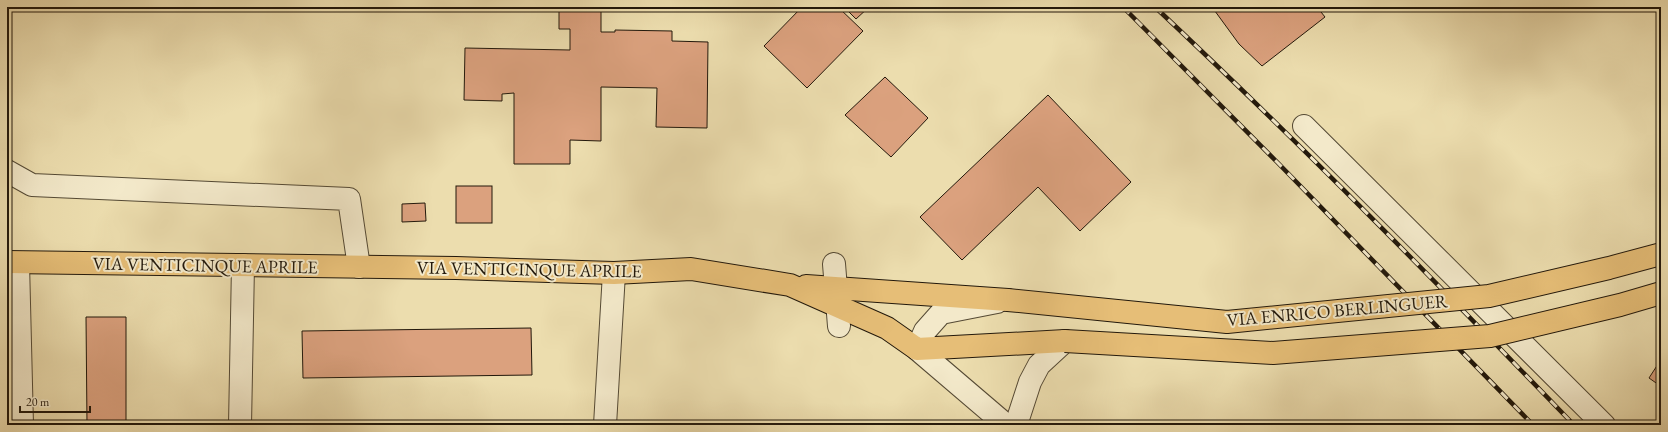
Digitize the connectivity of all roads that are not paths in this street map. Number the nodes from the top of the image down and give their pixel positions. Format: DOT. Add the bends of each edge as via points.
graph roads {
  1 [pos="1304,126"];
  2 [pos="7,171"];
  3 [pos="1661,254"];
  4 [pos="13,263"];
  5 [pos="834,264"];
  6 [pos="243,265"];
  7 [pos="359,267"];
  8 [pos="614,273"];
  9 [pos="790,285"];
  10 [pos="1661,293"];
  11 [pos="1008,300"];
  12 [pos="837,307"];
  13 [pos="1065,341"];
  14 [pos="917,348"];
  15 [pos="22,425"];
  16 [pos="240,425"];
  17 [pos="605,425"];
  18 [pos="1006,425"];
  19 [pos="1016,425"];
  20 [pos="1604,425"];
  1 -- 20 [label="street"];
  2 -- 7 [label="street" via="32,185 349,199"];
  3 -- 11 [label="main road, VIA ENRICO BERLINGUER, bridge" via="1489,296 1227,322"];
  4 -- 6 [label="main road, VIA VENTICINQUE APRILE"];
  4 -- 15 [label="street"];
  5 -- 12 [label="street"];
  6 -- 7 [label="main road, VIA VENTICINQUE APRILE"];
  6 -- 16 [label="street"];
  7 -- 8 [label="main road, VIA VENTICINQUE APRILE"];
  8 -- 9 [label="main road, VIA VENTICINQUE APRILE" via="691,270"];
  8 -- 17 [label="street"];
  9 -- 12 [label="main road, VIA ENRICO BERLINGUER"];
  10 -- 13 [label="main road, VIA ENRICO BERLINGUER, bridge" via="1490,336 1273,353"];
  11 -- 12 [label="main road, VIA ENRICO BERLINGUER"];
  11 -- 14 [label="street, VIA ENRICO BERLINGUER" via="941,313 926,331"];
  12 -- 14 [label="main road" via="887,328"];
  13 -- 14 [label="main road, VIA ENRICO BERLINGUER"];
  13 -- 19 [label="street" via="1039,365 1030,382"];
  14 -- 18 [label="street"];
}
